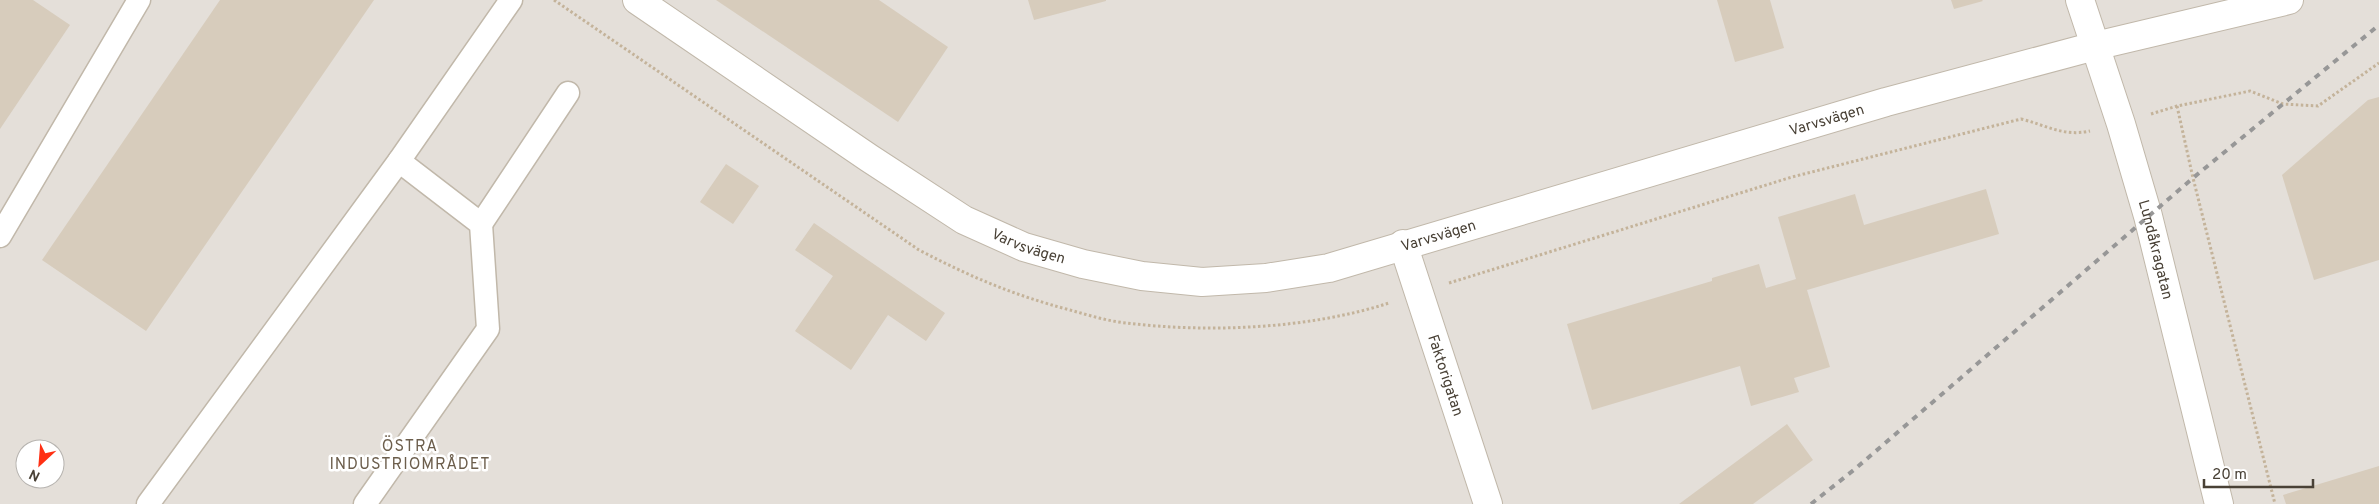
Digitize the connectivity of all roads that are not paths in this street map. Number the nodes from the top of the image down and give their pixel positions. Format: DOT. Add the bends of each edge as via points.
graph roads {
  1 [pos="139,0"];
  2 [pos="511,0"];
  3 [pos="637,0"];
  4 [pos="2080,0"];
  5 [pos="2289,0"];
  6 [pos="2095,46"];
  7 [pos="568,93"];
  8 [pos="399,161"];
  9 [pos="481,224"];
  10 [pos="0,236"];
  11 [pos="1403,244"];
  12 [pos="148,504"];
  13 [pos="365,504"];
  14 [pos="1488,504"];
  15 [pos="2219,504"];
  1 -- 10 [label="lane"];
  2 -- 8 [label="lane"];
  3 -- 11 [label="street, Varvsvägen" via="964,220 1024,247 1142,276 1202,282 1266,278 1329,268"];
  4 -- 6 [label="street, Lundåkragatan"];
  5 -- 6 [label="street, Varvsvägen"];
  6 -- 11 [label="street, Varvsvägen" via="1886,102"];
  6 -- 15 [label="street, Lundåkragatan" via="2121,124 2160,264"];
  7 -- 9 [label="lane"];
  8 -- 9 [label="lane"];
  8 -- 12 [label="lane"];
  9 -- 13 [label="lane" via="488,329"];
  11 -- 14 [label="street, Faktorigatan"];
}
